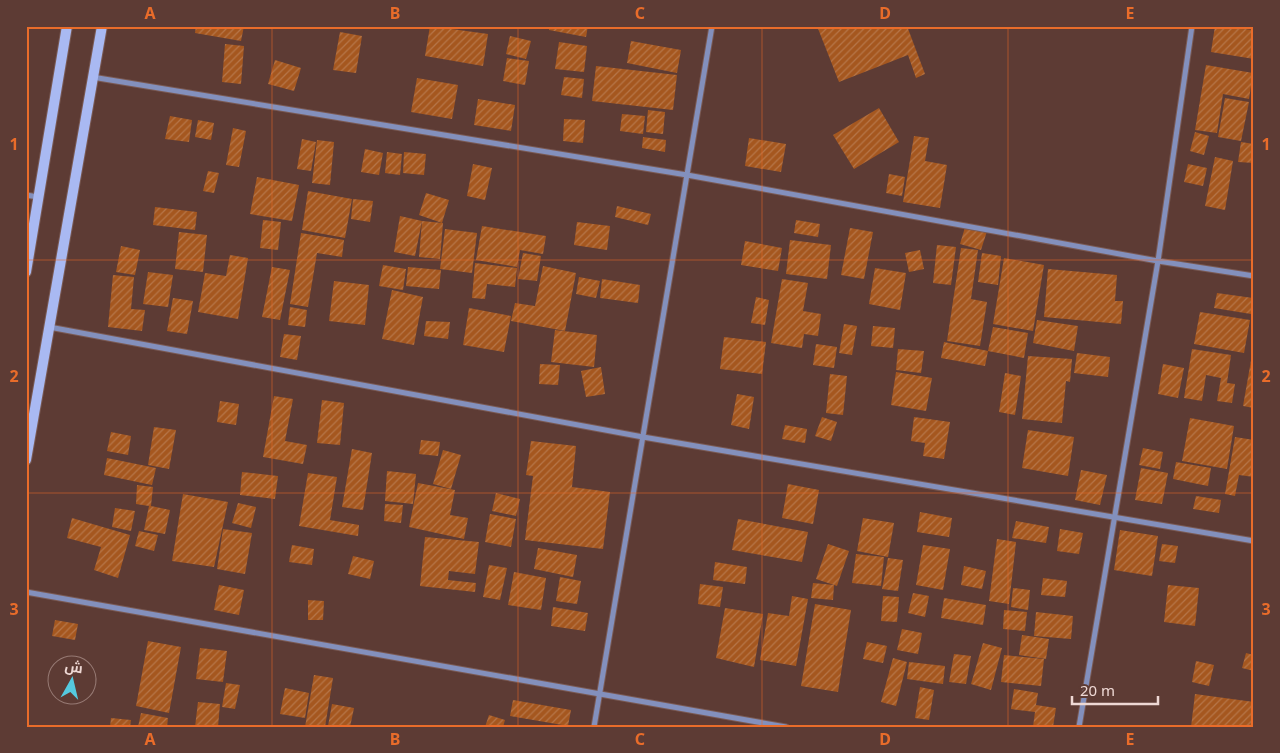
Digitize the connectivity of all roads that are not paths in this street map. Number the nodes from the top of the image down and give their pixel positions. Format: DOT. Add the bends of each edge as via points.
graph roads {
  1 [pos="66,26"];
  2 [pos="102,26"];
  3 [pos="712,26"];
  4 [pos="1192,26"];
  5 [pos="92,77"];
  6 [pos="687,175"];
  7 [pos="26,195"];
  8 [pos="38,197"];
  9 [pos="1158,261"];
  10 [pos="26,272"];
  11 [pos="1254,276"];
  12 [pos="49,327"];
  13 [pos="644,437"];
  14 [pos="26,460"];
  15 [pos="1116,518"];
  16 [pos="1254,541"];
  17 [pos="26,592"];
  18 [pos="599,694"];
  19 [pos="594,727"];
  20 [pos="786,727"];
  21 [pos="1079,727"];
  1 -- 8 [label="main road"];
  2 -- 5 [label="main road"];
  3 -- 6 [label="street"];
  4 -- 9 [label="street"];
  5 -- 6 [label="street"];
  5 -- 12 [label="main road"];
  6 -- 9 [label="street"];
  6 -- 13 [label="street"];
  7 -- 8 [label="street"];
  8 -- 10 [label="main road"];
  9 -- 11 [label="street"];
  9 -- 15 [label="street"];
  12 -- 13 [label="street"];
  12 -- 14 [label="main road"];
  13 -- 15 [label="street"];
  13 -- 18 [label="street"];
  15 -- 16 [label="street"];
  15 -- 21 [label="street"];
  17 -- 18 [label="street"];
  18 -- 19 [label="street"];
  18 -- 20 [label="street"];
}
